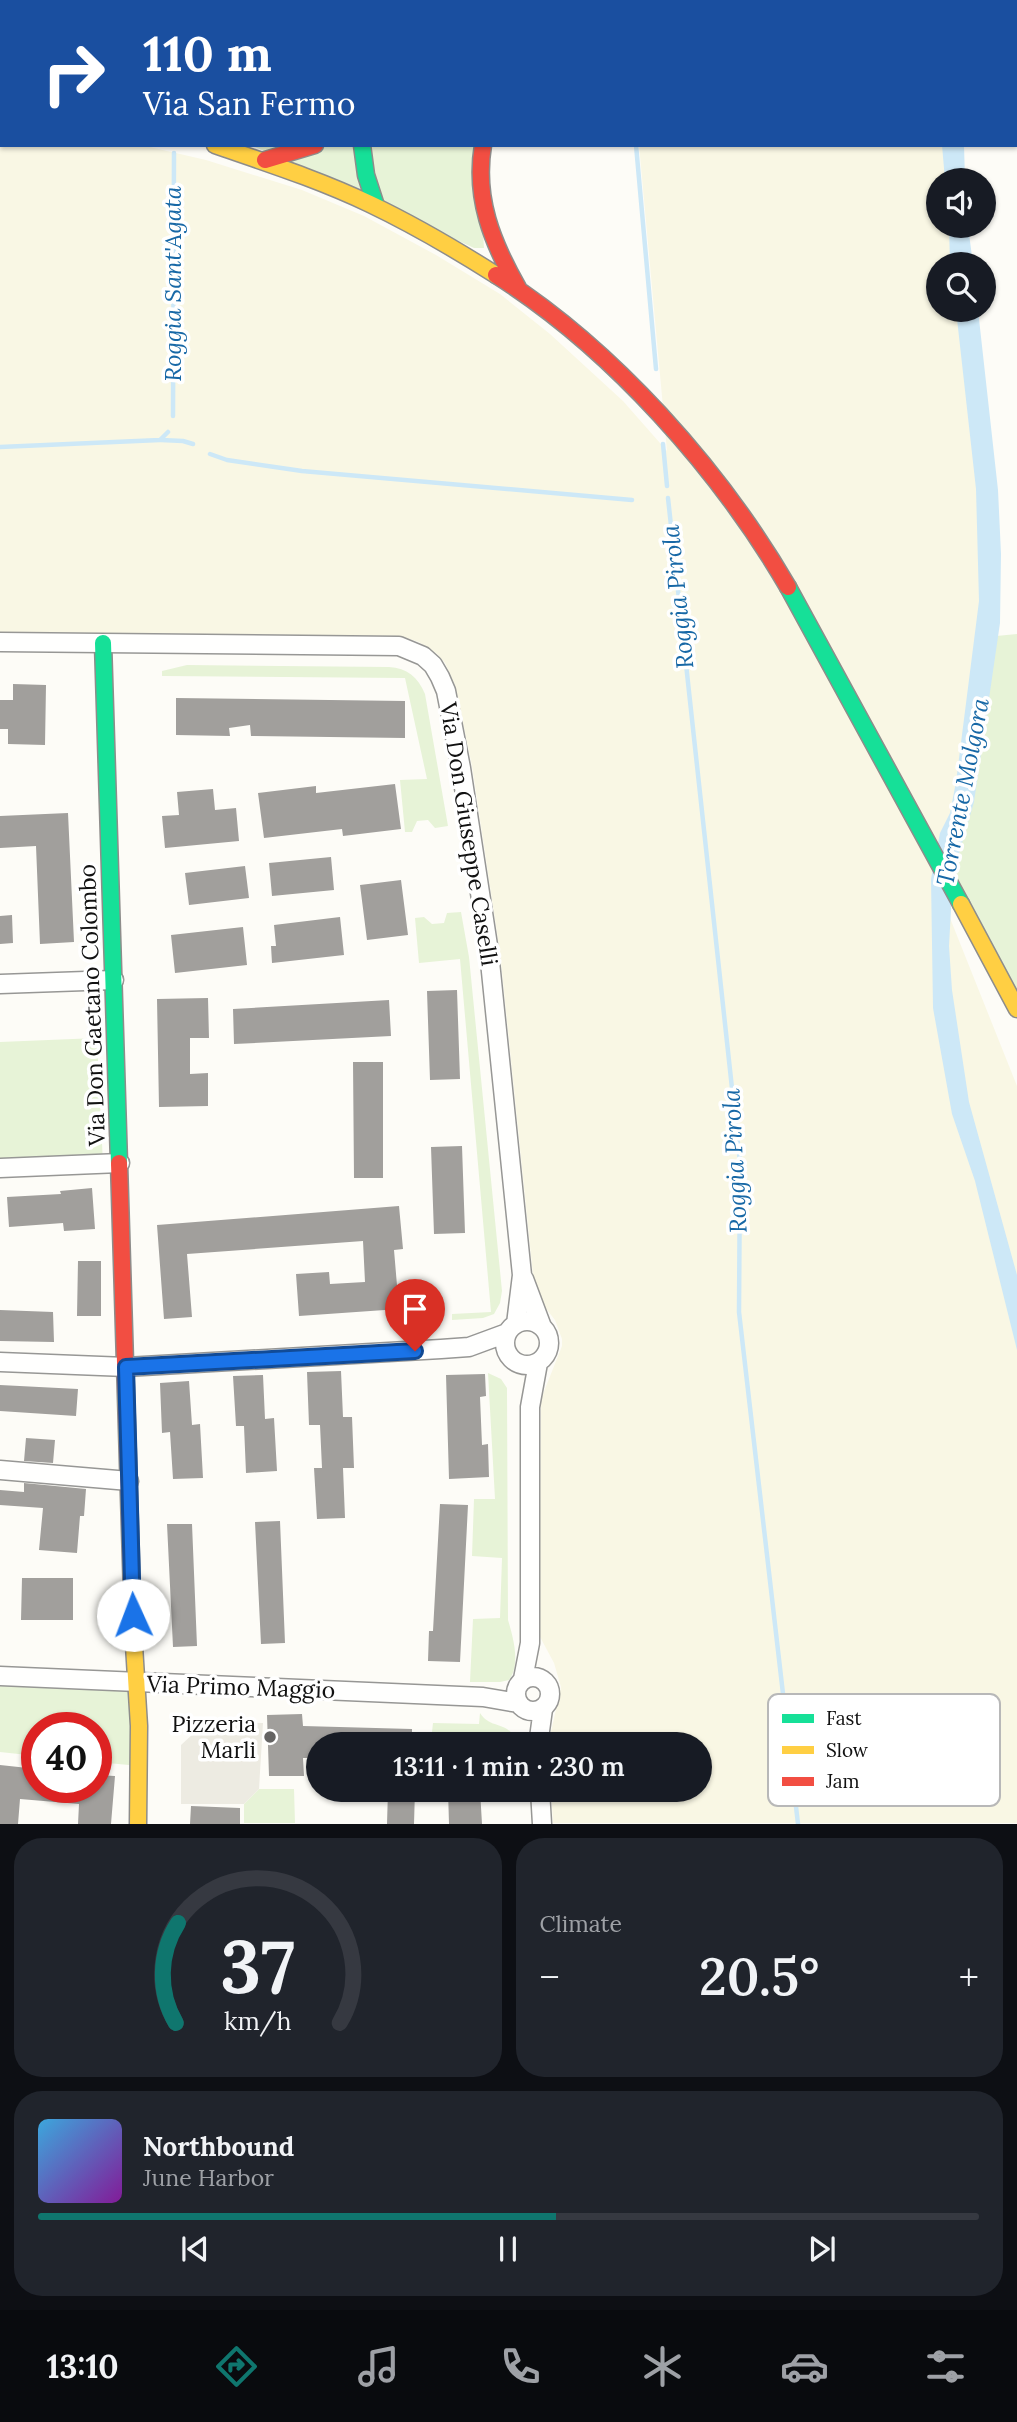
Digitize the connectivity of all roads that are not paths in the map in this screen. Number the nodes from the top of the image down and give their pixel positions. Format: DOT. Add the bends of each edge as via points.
graph roads {
  1 [pos="222,147"];
  2 [pos="308,147"];
  3 [pos="362,147"];
  4 [pos="483,147"];
  5 [pos="265,160"];
  6 [pos="376,206"];
  7 [pos="518,288"];
  8 [pos="0,642"];
  9 [pos="103,643"];
  10 [pos="114,980"];
  11 [pos="9,984"];
  12 [pos="1017,1009"];
  13 [pos="120,1163"];
  14 [pos="0,1168"];
  15 [pos="522,1275"];
  16 [pos="542,1327"];
  17 [pos="511,1328"];
  18 [pos="469,1347"];
  19 [pos="513,1361"];
  20 [pos="0,1362"];
  21 [pos="538,1363"];
  22 [pos="126,1367"];
  23 [pos="530,1407"];
  24 [pos="0,1471"];
  25 [pos="129,1481"];
  26 [pos="0,1676"];
  27 [pos="527,1680"];
  28 [pos="135,1682"];
  29 [pos="483,1697"];
  30 [pos="530,1707"];
  31 [pos="536,1732"];
  32 [pos="541,1802"];
  33 [pos="138,1824"];
  34 [pos="542,1824"];
  1 -- 5 [label="street"];
  2 -- 5 [label="street"];
  3 -- 6 [label="street"];
  4 -- 7 [label="street" via="479,183 483,212"];
  5 -- 6 [label="street"];
  6 -- 7 [label="street"];
  7 -- 12 [label="street" via="616,369 734,505 786,585"];
  8 -- 9 [label="street, Via Don Giuseppe Caselli"];
  9 -- 10 [label="street, Via Don Gaetano Colombo"];
  9 -- 15 [label="street, Via Don Giuseppe Caselli" via="399,646 423,656 436,669 445,688 461,768 489,952"];
  10 -- 11 [label="street"];
  10 -- 13 [label="street, Via Don Gaetano Colombo"];
  13 -- 14 [label="street"];
  13 -- 22 [label="street, Via Don Gaetano Colombo"];
  15 -- 16 [label="street, Via Don Giuseppe Caselli"];
  15 -- 17 [label="street, Via Don Giuseppe Caselli"];
  16 -- 17 [label="street" via="531,1321"];
  16 -- 21 [label="street" via="549,1346"];
  17 -- 18 [label="street"];
  17 -- 19 [label="street" via="504,1343"];
  18 -- 19 [label="street"];
  18 -- 22 [label="street"];
  19 -- 21 [label="street"];
  19 -- 23 [label="street"];
  20 -- 22 [label="street"];
  21 -- 23 [label="street"];
  22 -- 25 [label="street, Via Don Gaetano Colombo"];
  23 -- 27 [label="street"];
  24 -- 25 [label="street"];
  25 -- 28 [label="street, Via Don Gaetano Colombo"];
  26 -- 28 [label="street, Via Primo Maggio"];
  27 -- 29 [label="street, Via Primo Maggio"];
  27 -- 30 [label="street" via="516,1691"];
  27 -- 30 [label="street" via="546,1682 551,1694 547,1705"];
  28 -- 29 [label="street, Via Primo Maggio"];
  28 -- 33 [label="street, Via Don Gaetano Colombo" via="140,1739"];
  29 -- 30 [label="street, Via Primo Maggio"];
  30 -- 31 [label="street"];
  32 -- 34 [label="street"];
}
